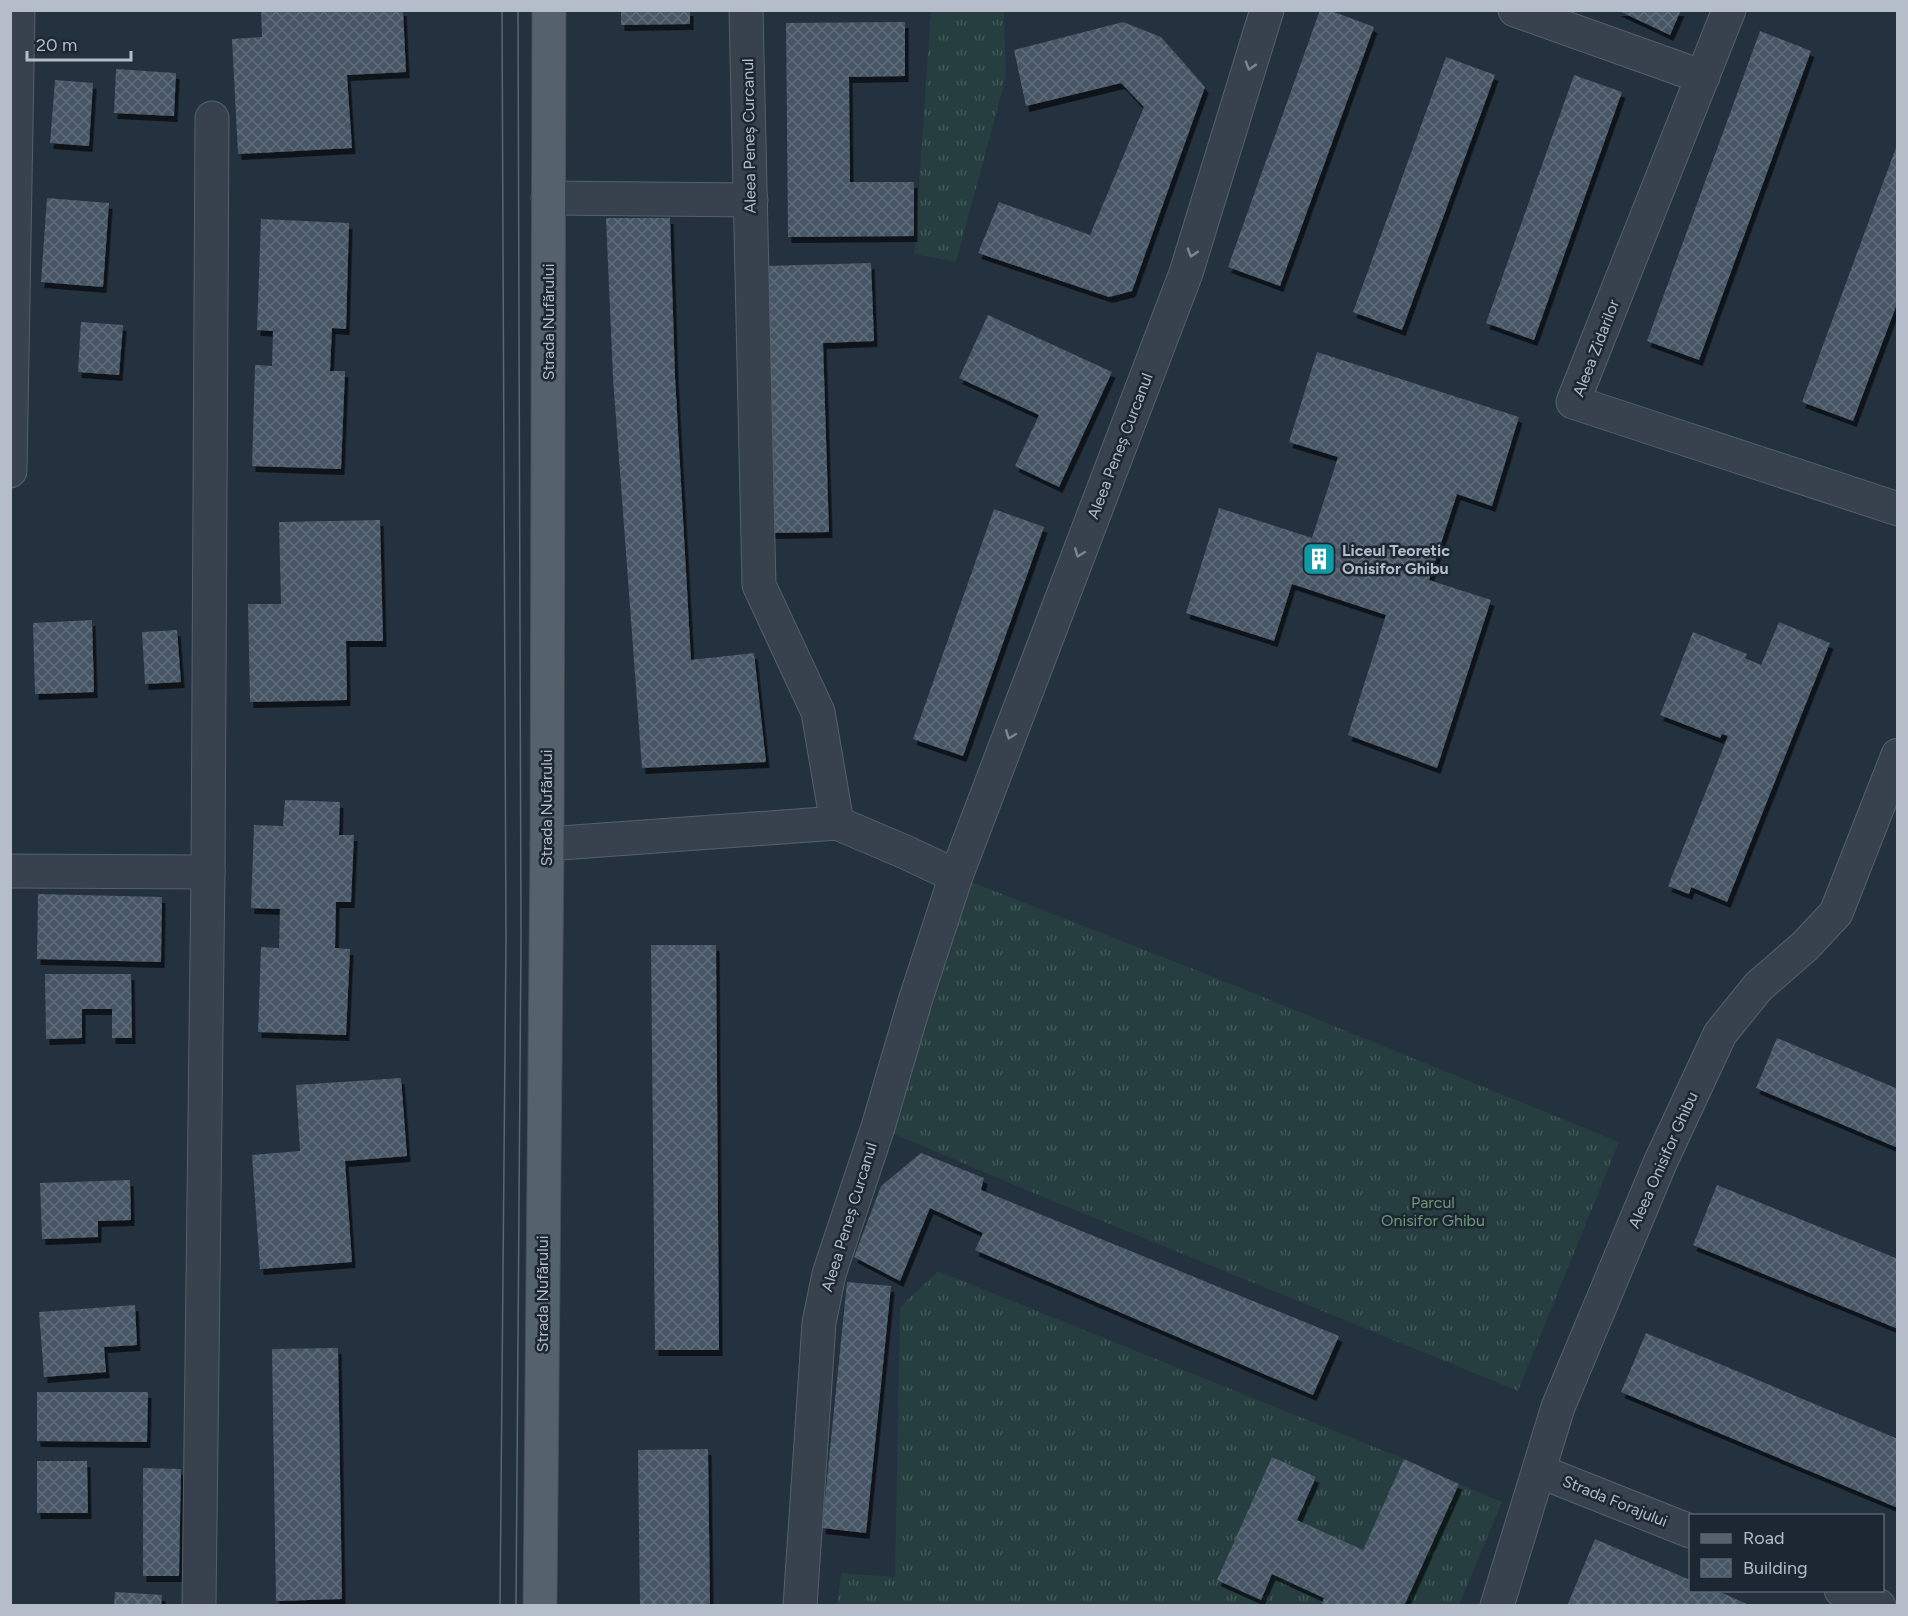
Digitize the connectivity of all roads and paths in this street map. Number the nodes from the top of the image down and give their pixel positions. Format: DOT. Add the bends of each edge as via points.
graph roads {
  1 [pos="18,10"];
  2 [pos="549,10"];
  3 [pos="746,10"];
  4 [pos="1267,10"];
  5 [pos="1515,10"];
  6 [pos="1729,10"];
  7 [pos="1702,77"];
  8 [pos="212,118"];
  9 [pos="548,198"];
  10 [pos="751,201"];
  11 [pos="10,471"];
  12 [pos="1898,509"];
  13 [pos="1898,755"];
  14 [pos="837,823"];
  15 [pos="547,844"];
  16 [pos="10,871"];
  17 [pos="208,872"];
  18 [pos="956,876"];
  19 [pos="1539,1471"];
  20 [pos="1689,1531"];
  21 [pos="1846,1592"];
  22 [pos="199,1605"];
  23 [pos="540,1605"];
  24 [pos="800,1605"];
  25 [pos="1497,1605"];
  26 [pos="1879,1605"];
  1 -- 11 [label="street"];
  2 -- 9 [label="main road, Strada Nufărului"];
  3 -- 10 [label="street, Aleea Peneș Curcanul"];
  4 -- 18 [label="street, Aleea Peneș Curcanul, one-way" via="1186,273"];
  5 -- 7 [label="street"];
  6 -- 7 [label="street, Aleea Zidarilor"];
  7 -- 12 [label="street, Aleea Zidarilor" via="1573,402"];
  8 -- 17 [label="street"];
  9 -- 10 [label="street"];
  9 -- 15 [label="main road, Strada Nufărului"];
  10 -- 14 [label="street, Aleea Peneș Curcanul" via="759,585 818,712"];
  13 -- 19 [label="street, Aleea Onisifor Ghibu" via="1836,913 1758,987 1720,1034 1660,1163 1563,1396"];
  14 -- 15 [label="street"];
  14 -- 18 [label="street"];
  15 -- 23 [label="main road, Strada Nufărului"];
  16 -- 17 [label="street"];
  17 -- 22 [label="street"];
  18 -- 24 [label="street, Aleea Peneș Curcanul" via="829,1274 819,1323"];
  19 -- 20 [label="street, Strada Forajului"];
  19 -- 25 [label="street, Aleea Onisifor Ghibu"];
  21 -- 26 [label="street"];
}
